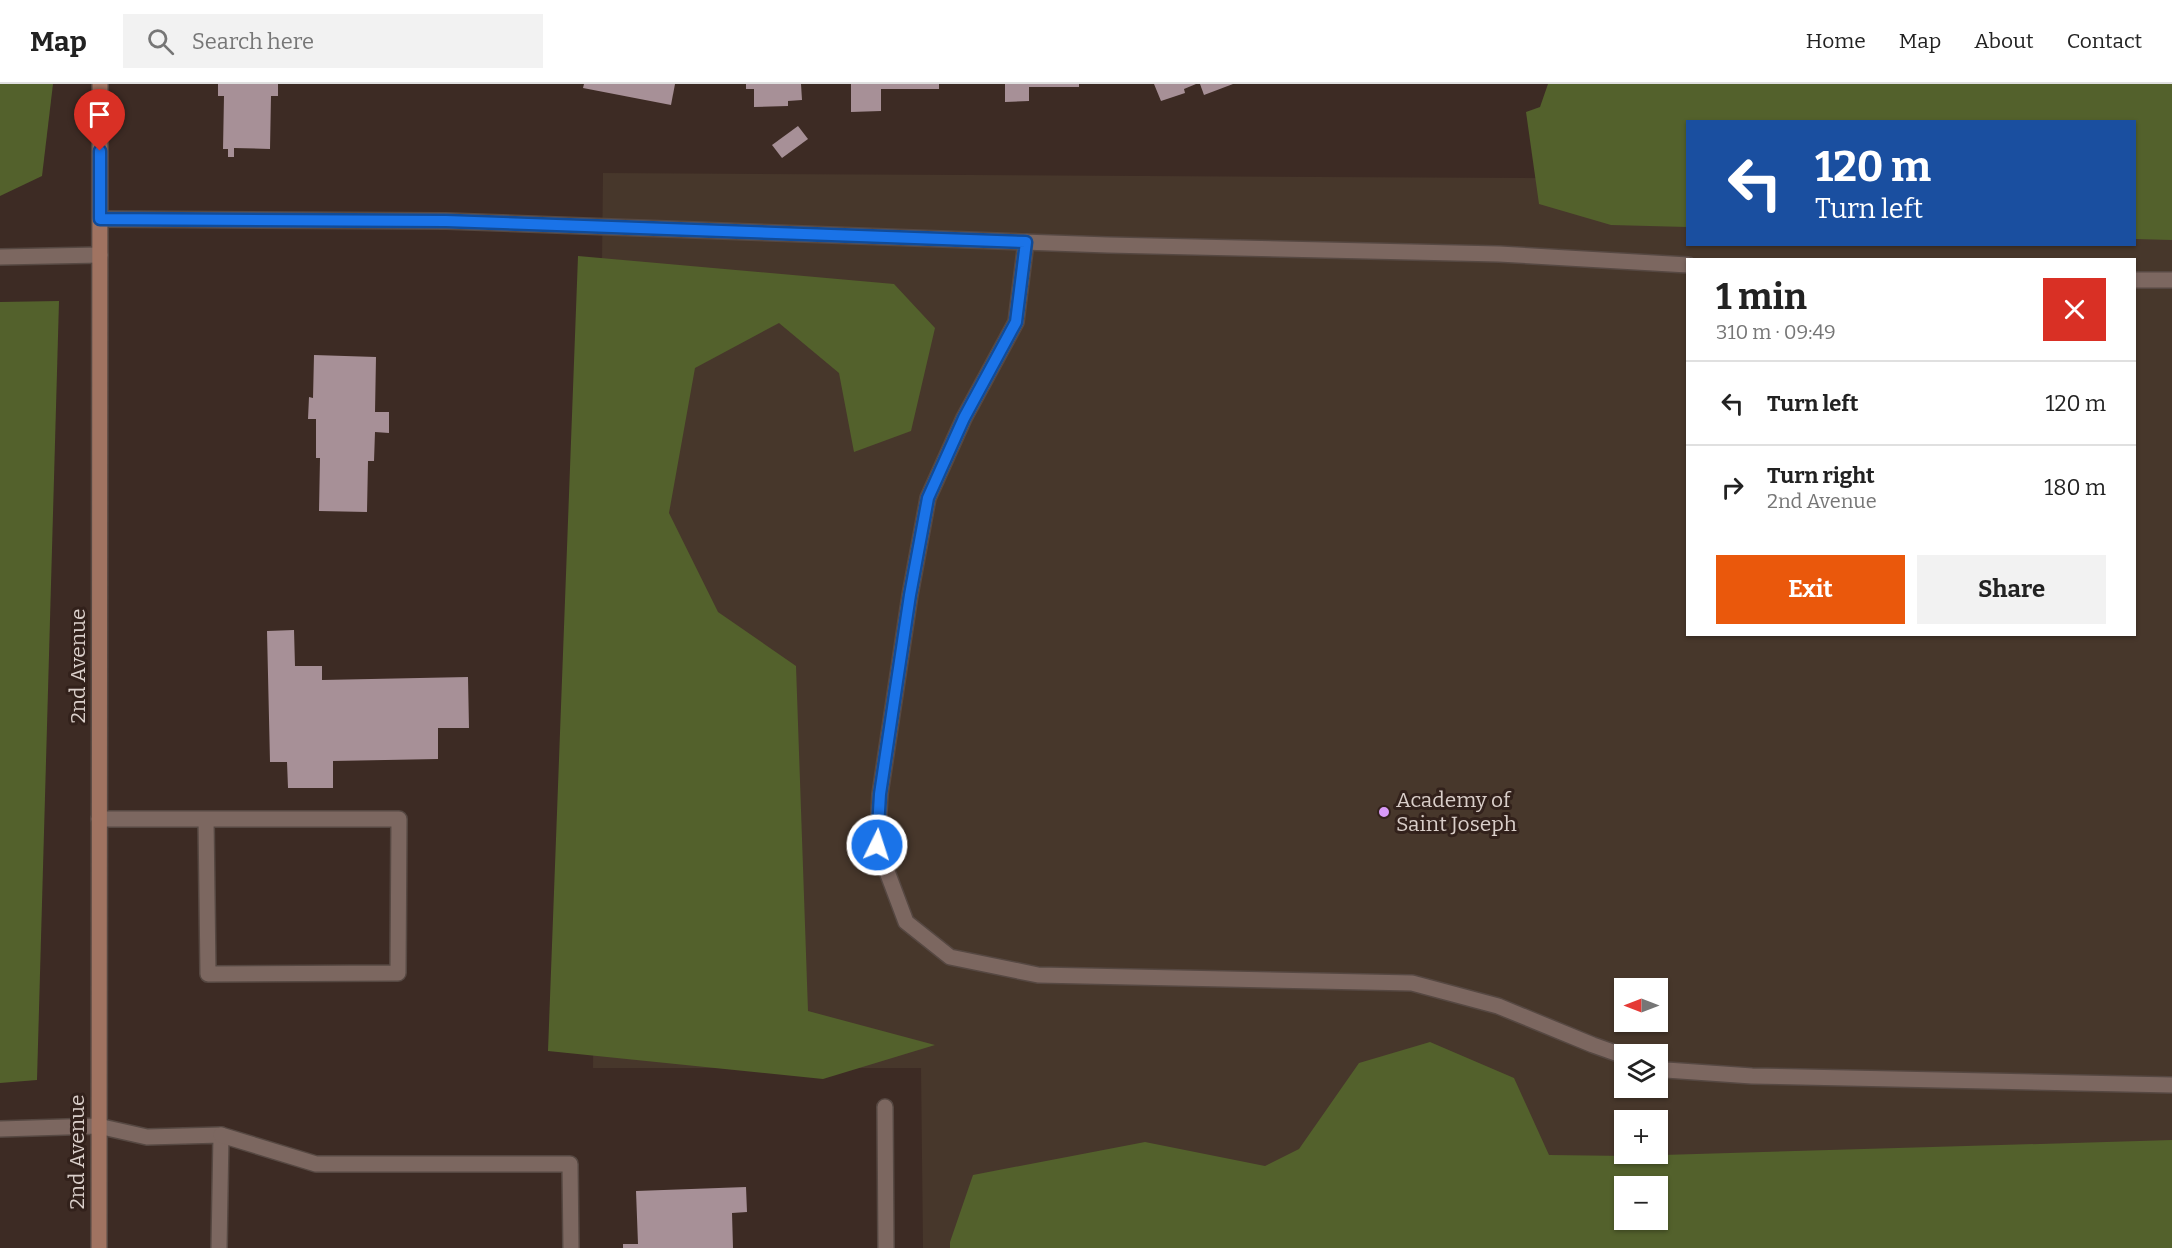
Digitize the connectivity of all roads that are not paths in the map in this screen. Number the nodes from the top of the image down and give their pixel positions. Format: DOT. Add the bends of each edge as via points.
graph roads {
  1 [pos="100,84"];
  2 [pos="100,219"];
  3 [pos="1026,242"];
  4 [pos="100,255"];
  5 [pos="0,257"];
  6 [pos="1686,265"];
  7 [pos="2136,280"];
  8 [pos="2172,280"];
  9 [pos="99,819"];
  10 [pos="206,819"];
  11 [pos="1614,1053"];
  12 [pos="1668,1070"];
  13 [pos="2172,1085"];
  14 [pos="885,1107"];
  15 [pos="98,1126"];
  16 [pos="0,1128"];
  17 [pos="221,1135"];
  18 [pos="99,1248"];
  19 [pos="219,1248"];
  20 [pos="571,1248"];
  21 [pos="886,1248"];
  1 -- 2 [label="street, 2nd Avenue"];
  2 -- 3 [label="street" via="446,221"];
  2 -- 4 [label="street, 2nd Avenue"];
  3 -- 6 [label="street" via="1499,254"];
  3 -- 11 [label="street" via="1016,322 964,418 928,498 910,595 880,794 877,845 906,922 950,957 1038,975 1412,983 1498,1006"];
  4 -- 5 [label="street"];
  4 -- 9 [label="street, 2nd Avenue"];
  7 -- 8 [label="street"];
  9 -- 10 [label="street"];
  9 -- 15 [label="street, 2nd Avenue"];
  10 -- 10 [label="street" via="399,819 398,973 208,974"];
  12 -- 13 [label="street" via="1752,1076"];
  14 -- 21 [label="street"];
  15 -- 16 [label="street"];
  15 -- 17 [label="street" via="147,1137"];
  15 -- 18 [label="street, 2nd Avenue"];
  17 -- 19 [label="street"];
  17 -- 20 [label="street" via="316,1164 570,1164"];
}
